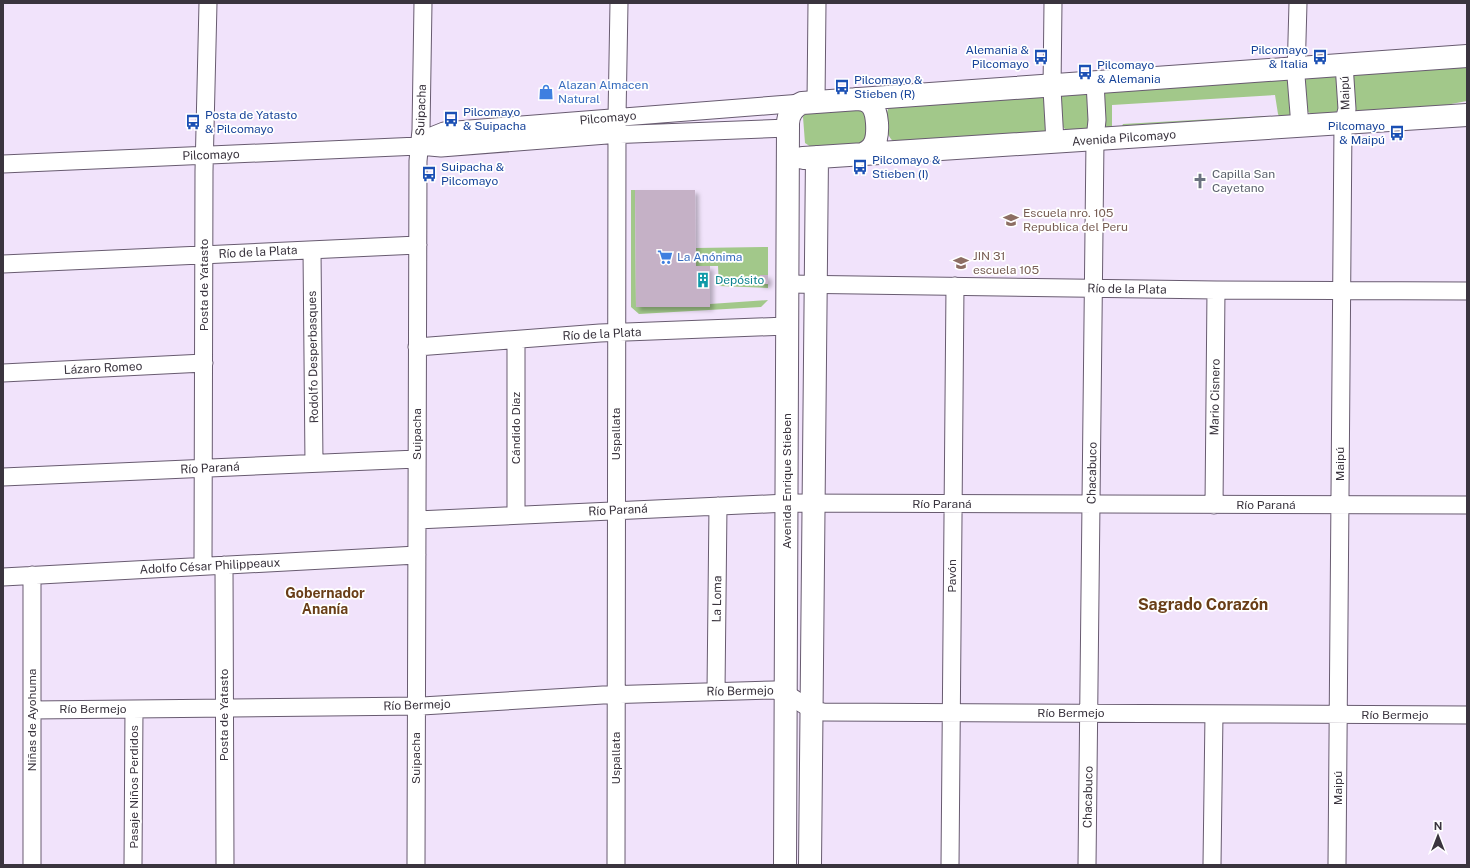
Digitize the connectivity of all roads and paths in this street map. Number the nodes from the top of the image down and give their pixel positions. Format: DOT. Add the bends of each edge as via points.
graph roads {
  1 [pos="208,3"];
  2 [pos="423,3"];
  3 [pos="619,3"];
  4 [pos="817,3"];
  5 [pos="1053,3"];
  6 [pos="1298,3"];
  7 [pos="1467,56"];
  8 [pos="1344,64"];
  9 [pos="1297,68"];
  10 [pos="1095,82"];
  11 [pos="1052,85"];
  12 [pos="856,99"];
  13 [pos="809,102"];
  14 [pos="1467,116"];
  15 [pos="617,117"];
  16 [pos="1343,124"];
  17 [pos="1300,126"];
  18 [pos="617,134"];
  19 [pos="788,136"];
  20 [pos="1095,140"];
  21 [pos="1055,142"];
  22 [pos="419,146"];
  23 [pos="205,155"];
  24 [pos="859,155"];
  25 [pos="817,157"];
  26 [pos="3,164"];
  27 [pos="418,245"];
  28 [pos="312,250"];
  29 [pos="204,255"];
  30 [pos="3,264"];
  31 [pos="787,284"];
  32 [pos="816,285"];
  33 [pos="955,286"];
  34 [pos="1094,288"];
  35 [pos="1216,290"];
  36 [pos="1342,290"];
  37 [pos="1467,291"];
  38 [pos="787,326"];
  39 [pos="617,332"];
  40 [pos="516,340"];
  41 [pos="417,348"];
  42 [pos="204,363"];
  43 [pos="3,373"];
  44 [pos="417,459"];
  45 [pos="314,463"];
  46 [pos="204,468"];
  47 [pos="3,477"];
  48 [pos="787,504"];
  49 [pos="814,504"];
  50 [pos="953,504"];
  51 [pos="1091,504"];
  52 [pos="1214,504"];
  53 [pos="1340,505"];
  54 [pos="1467,505"];
  55 [pos="718,506"];
  56 [pos="616,510"];
  57 [pos="516,516"];
  58 [pos="417,520"];
  59 [pos="417,555"];
  60 [pos="224,565"];
  61 [pos="203,566"];
  62 [pos="32,575"];
  63 [pos="3,577"];
  64 [pos="716,691"];
  65 [pos="616,694"];
  66 [pos="786,694"];
  67 [pos="417,706"];
  68 [pos="224,708"];
  69 [pos="134,709"];
  70 [pos="32,710"];
  71 [pos="812,710"];
  72 [pos="951,713"];
  73 [pos="1089,713"];
  74 [pos="1214,714"];
  75 [pos="1338,714"];
  76 [pos="1467,715"];
  77 [pos="32,865"];
  78 [pos="133,865"];
  79 [pos="225,865"];
  80 [pos="416,865"];
  81 [pos="616,865"];
  82 [pos="785,865"];
  83 [pos="810,865"];
  84 [pos="950,865"];
  85 [pos="1087,865"];
  86 [pos="1212,865"];
  87 [pos="1337,865"];
  1 -- 23 [label="street, Posta de Yatasto"];
  2 -- 22 [label="street, Suipacha"];
  3 -- 15 [label="street, Uspallata"];
  4 -- 13 [label="street"];
  5 -- 11 [label="street"];
  6 -- 9 [label="street"];
  7 -- 8 [label="main road"];
  8 -- 9 [label="main road"];
  8 -- 16 [label="street, Maipú" via="1347,109"];
  9 -- 10 [label="main road"];
  9 -- 17 [label="street"];
  10 -- 11 [label="main road"];
  10 -- 20 [label="street, Chacabuco"];
  11 -- 12 [label="main road"];
  11 -- 21 [label="street"];
  12 -- 13 [label="main road"];
  12 -- 24 [label="main road" via="870,102 876,114 876,141 871,150"];
  13 -- 15 [label="street, Pilcomayo"];
  13 -- 19 [label="main road, Avenida Enrique Stieben" via="796,106 790,114"];
  14 -- 16 [label="main road, Avenida Pilcomayo"];
  15 -- 18 [label="street, Uspallata"];
  15 -- 22 [label="street, Pilcomayo" via="444,131"];
  16 -- 17 [label="main road, Avenida Pilcomayo"];
  16 -- 36 [label="street, Maipú"];
  17 -- 20 [label="main road, Avenida Pilcomayo"];
  18 -- 19 [label="street, Pilcomayo"];
  18 -- 22 [label="street, Pilcomayo" via="441,148"];
  18 -- 39 [label="street, Uspallata"];
  19 -- 25 [label="main road, Avenida Pilcomayo" via="789,150 794,157"];
  19 -- 31 [label="main road, Avenida Enrique Stieben"];
  20 -- 21 [label="main road, Avenida Pilcomayo"];
  20 -- 34 [label="street, Chacabuco"];
  21 -- 24 [label="main road, Avenida Pilcomayo"];
  22 -- 23 [label="street, Pilcomayo"];
  22 -- 27 [label="street, Suipacha"];
  23 -- 26 [label="street, Pilcomayo"];
  23 -- 29 [label="street, Posta de Yatasto"];
  24 -- 25 [label="main road, Avenida Pilcomayo"];
  25 -- 32 [label="main road"];
  27 -- 28 [label="street, Río de la Plata"];
  27 -- 41 [label="street, Suipacha"];
  28 -- 29 [label="street, Río de la Plata"];
  28 -- 45 [label="street, Rodolfo Desperbasques"];
  29 -- 30 [label="street, Río de la Plata"];
  29 -- 42 [label="street, Posta de Yatasto"];
  31 -- 32 [label="street, Río de la Plata"];
  31 -- 38 [label="main road, Avenida Enrique Stieben"];
  32 -- 33 [label="street, Río de la Plata"];
  32 -- 49 [label="main road"];
  33 -- 34 [label="street, Río de la Plata"];
  33 -- 50 [label="street, Pavón"];
  34 -- 35 [label="street, Río de la Plata"];
  34 -- 51 [label="street, Chacabuco"];
  35 -- 36 [label="street, Río de la Plata"];
  35 -- 52 [label="street, Mario Cisnero"];
  36 -- 37 [label="street, Río de la Plata"];
  36 -- 53 [label="street, Maipú"];
  38 -- 39 [label="street, Río de la Plata"];
  38 -- 48 [label="main road, Avenida Enrique Stieben"];
  39 -- 40 [label="street, Río de la Plata"];
  39 -- 56 [label="street, Uspallata"];
  40 -- 41 [label="street, Río de la Plata"];
  40 -- 57 [label="street, Cándido Díaz"];
  41 -- 44 [label="street, Suipacha"];
  42 -- 43 [label="street, Lázaro Romeo"];
  42 -- 46 [label="street, Posta de Yatasto"];
  44 -- 45 [label="street, Río Paraná"];
  44 -- 58 [label="street, Suipacha"];
  45 -- 46 [label="street, Río Paraná"];
  46 -- 47 [label="street, Río Paraná"];
  46 -- 61 [label="street, Posta de Yatasto"];
  48 -- 49 [label="street, Río Paraná"];
  48 -- 55 [label="street, Río Paraná"];
  48 -- 66 [label="main road, Avenida Enrique Stieben"];
  49 -- 50 [label="street, Río Paraná"];
  49 -- 71 [label="main road"];
  50 -- 51 [label="street, Río Paraná"];
  50 -- 72 [label="street, Pavón"];
  51 -- 52 [label="street, Río Paraná"];
  51 -- 73 [label="street, Chacabuco"];
  52 -- 53 [label="street, Río Paraná"];
  53 -- 54 [label="street, Río Paraná"];
  53 -- 75 [label="street, Maipú"];
  55 -- 56 [label="street, Río Paraná"];
  55 -- 64 [label="street, La Loma"];
  56 -- 57 [label="street, Río Paraná"];
  56 -- 65 [label="street, Uspallata"];
  57 -- 58 [label="street, Río Paraná"];
  58 -- 59 [label="street, Suipacha"];
  59 -- 60 [label="street, Adolfo César Philippeaux"];
  59 -- 67 [label="street, Suipacha"];
  60 -- 61 [label="street, Adolfo César Philippeaux"];
  60 -- 68 [label="street, Posta de Yatasto"];
  61 -- 62 [label="street, Adolfo César Philippeaux"];
  62 -- 63 [label="street, Adolfo César Philippeaux"];
  62 -- 70 [label="street, Niñas de Ayohuma"];
  64 -- 65 [label="street, Río Bermejo"];
  64 -- 66 [label="street, Río Bermejo" via="774,690"];
  65 -- 67 [label="street, Río Bermejo"];
  65 -- 81 [label="street, Uspallata"];
  66 -- 71 [label="street, Río Bermejo"];
  66 -- 82 [label="main road, Avenida Enrique Stieben"];
  67 -- 68 [label="street, Río Bermejo"];
  67 -- 80 [label="street, Suipacha"];
  68 -- 69 [label="street, Río Bermejo"];
  68 -- 79 [label="street, Posta de Yatasto"];
  69 -- 70 [label="street, Río Bermejo"];
  69 -- 78 [label="street, Pasaje Niños Perdidos"];
  70 -- 77 [label="street, Niñas de Ayohuma"];
  71 -- 72 [label="street, Río Bermejo"];
  71 -- 83 [label="main road"];
  72 -- 73 [label="street, Río Bermejo"];
  72 -- 84 [label="street, Pavón"];
  73 -- 74 [label="street, Río Bermejo"];
  73 -- 85 [label="street, Chacabuco"];
  74 -- 75 [label="street, Río Bermejo"];
  74 -- 86 [label="street"];
  75 -- 76 [label="street, Río Bermejo"];
  75 -- 87 [label="street, Maipú"];
}
